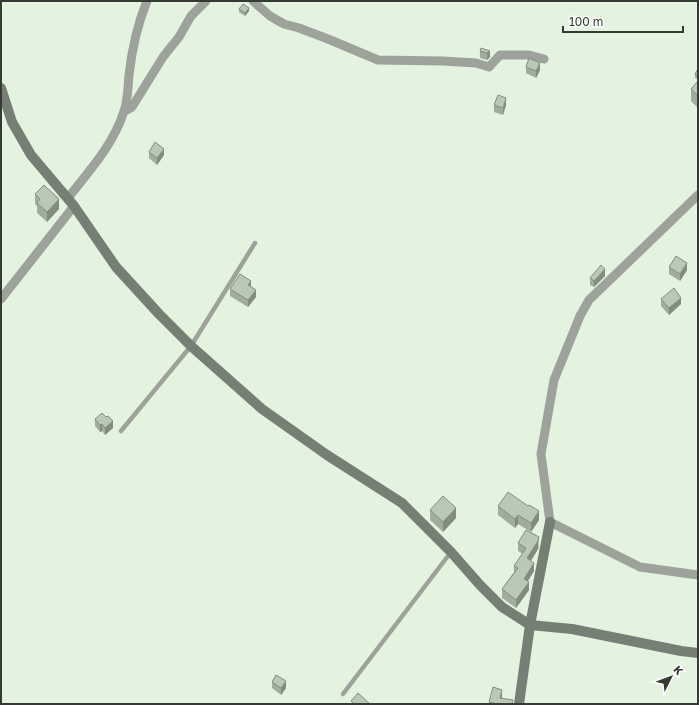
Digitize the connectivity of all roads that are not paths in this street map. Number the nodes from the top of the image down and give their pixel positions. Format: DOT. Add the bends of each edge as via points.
graph roads {
  1 [pos="147,1"];
  2 [pos="206,1"];
  3 [pos="252,1"];
  4 [pos="544,59"];
  5 [pos="1,88"];
  6 [pos="125,111"];
  7 [pos="698,195"];
  8 [pos="71,202"];
  9 [pos="255,243"];
  10 [pos="1,299"];
  11 [pos="191,346"];
  12 [pos="121,432"];
  13 [pos="550,522"];
  14 [pos="451,552"];
  15 [pos="698,575"];
  16 [pos="530,625"];
  17 [pos="698,653"];
  18 [pos="343,694"];
  19 [pos="519,704"];
  1 -- 6 [label="street" via="136,32"];
  2 -- 6 [label="street" via="191,16 132,107"];
  3 -- 4 [label="street" via="284,24 378,60 476,63 490,67 500,55"];
  5 -- 8 [label="street" via="12,122 31,155"];
  6 -- 8 [label="street" via="113,136"];
  7 -- 13 [label="street" via="589,300 580,316 554,380 541,454"];
  8 -- 10 [label="street"];
  8 -- 11 [label="street" via="116,267"];
  9 -- 11 [label="lane"];
  11 -- 12 [label="lane"];
  11 -- 14 [label="street" via="262,409 402,503"];
  13 -- 15 [label="street" via="640,567"];
  13 -- 16 [label="street"];
  14 -- 16 [label="street" via="502,607"];
  14 -- 18 [label="lane"];
  16 -- 17 [label="street" via="572,629 681,652"];
  16 -- 19 [label="street"];
}
